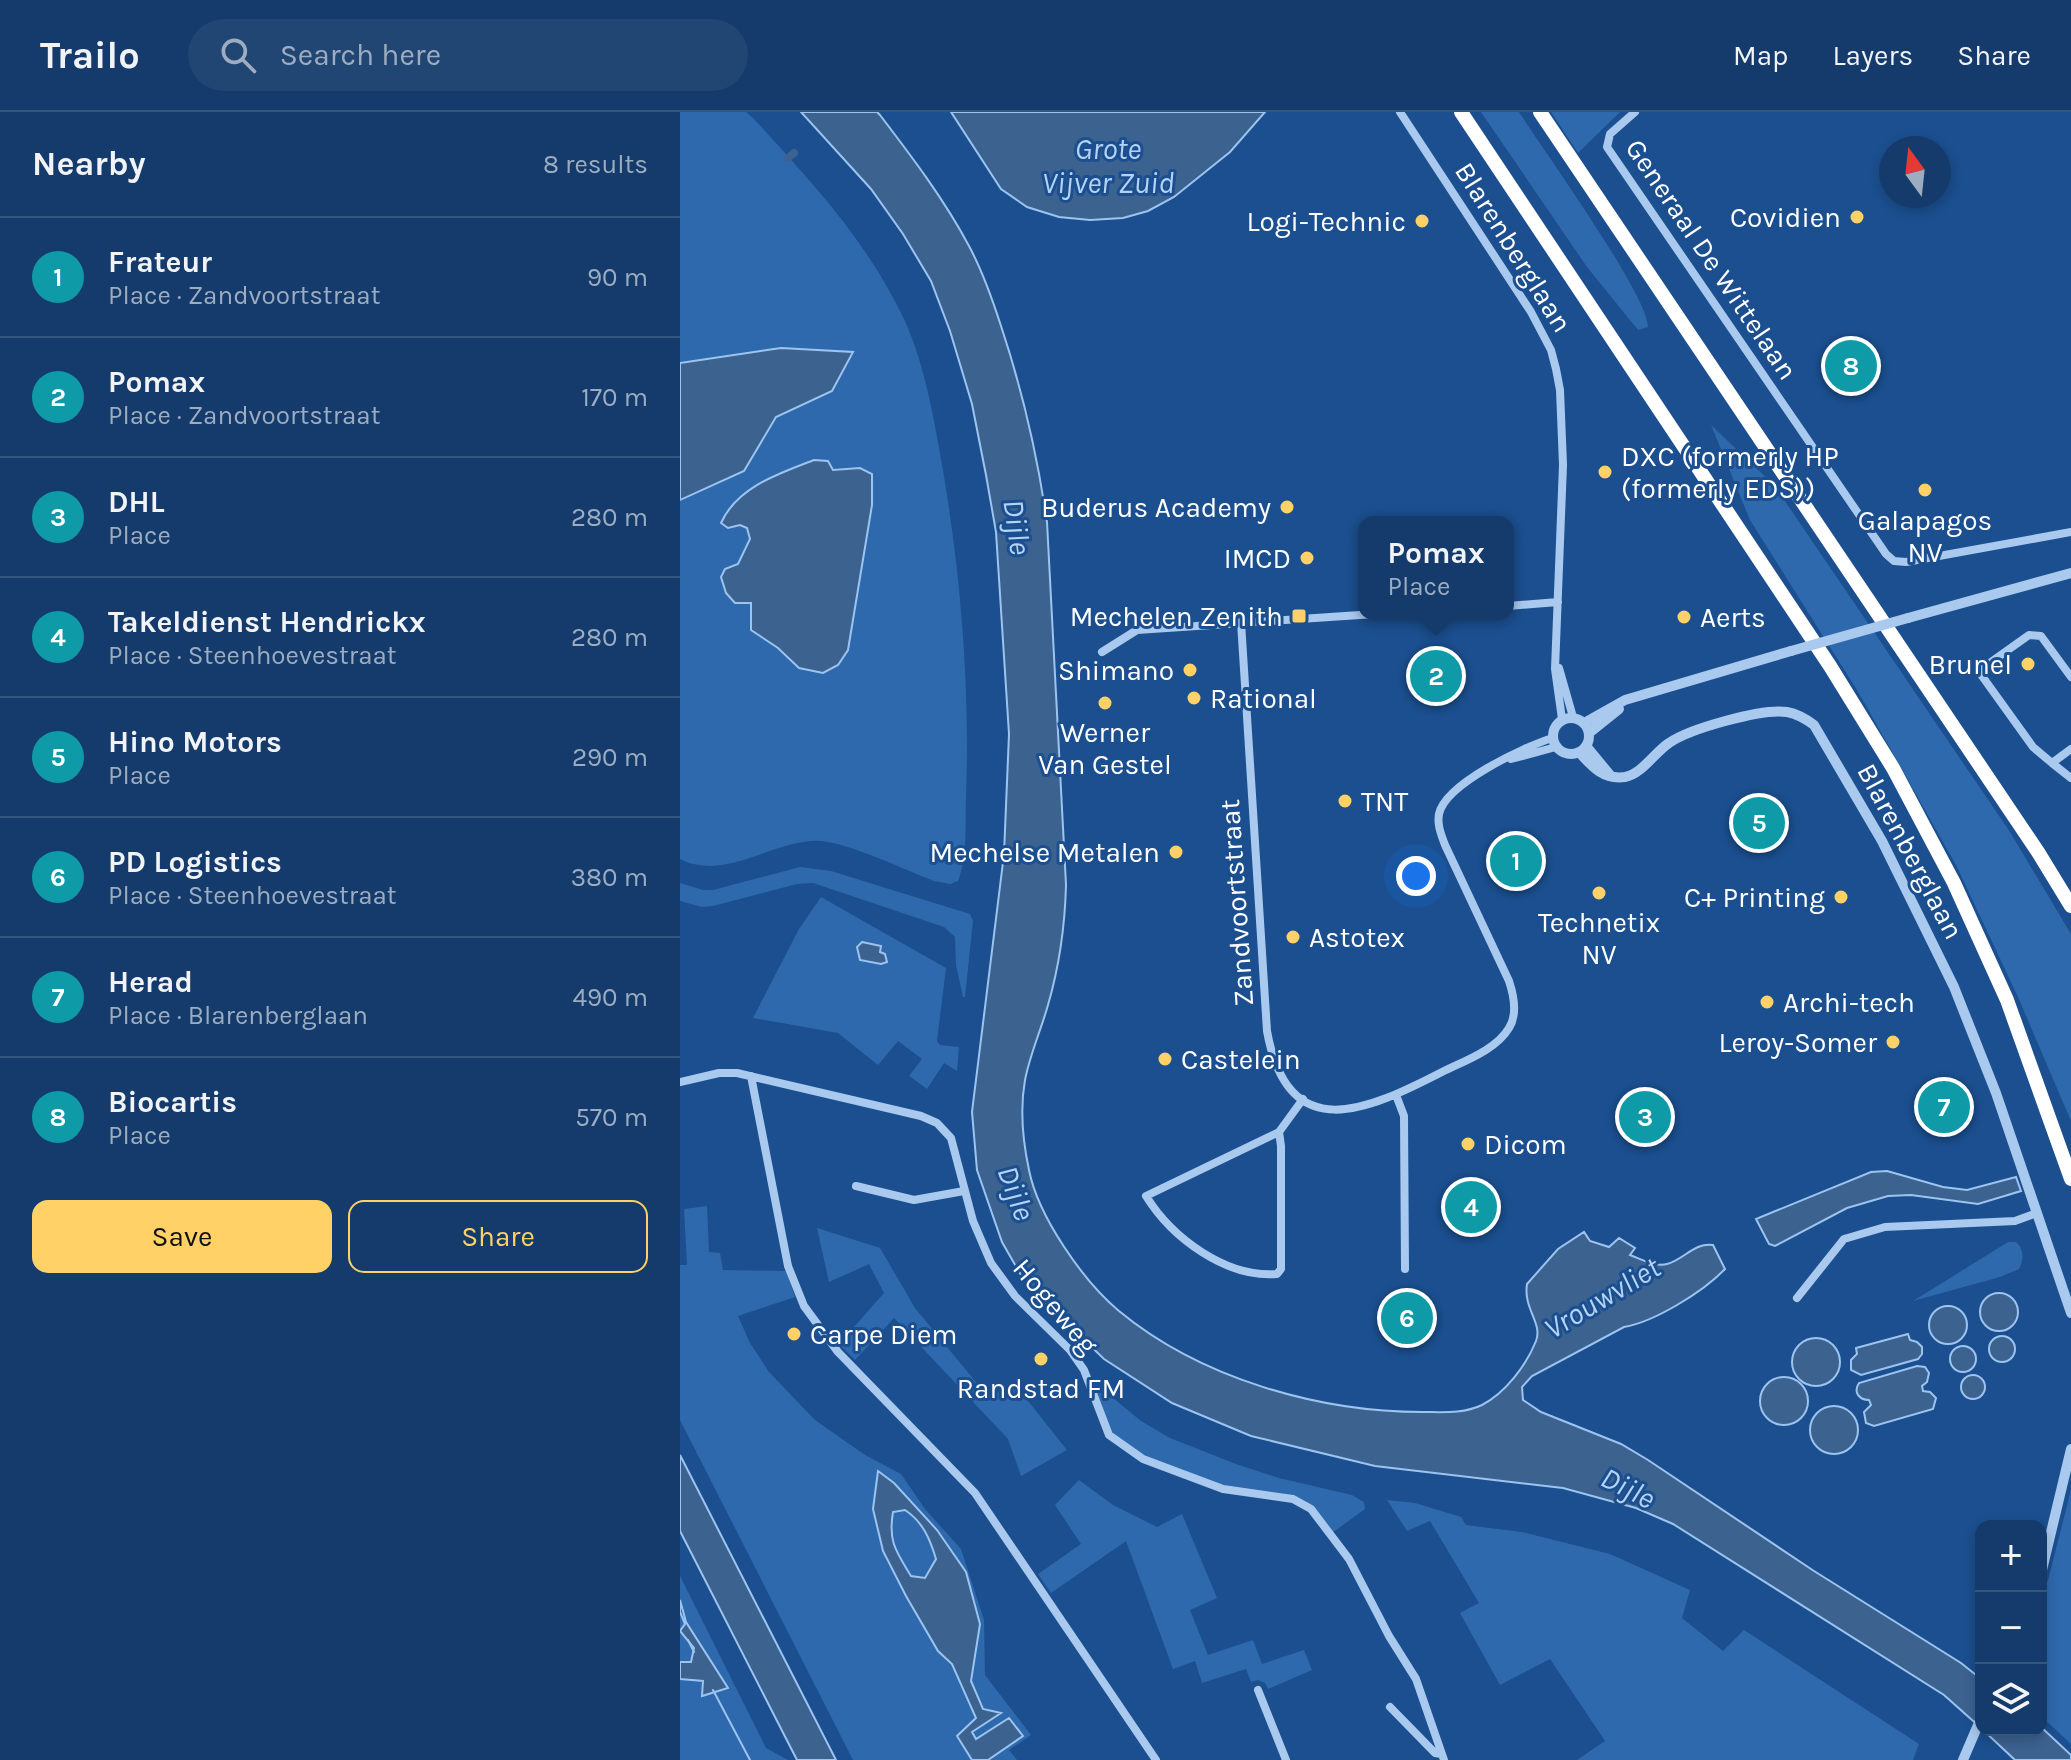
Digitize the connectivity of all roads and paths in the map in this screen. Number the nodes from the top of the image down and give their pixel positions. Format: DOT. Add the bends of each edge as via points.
graph roads {
  1 [pos="1400,112"];
  2 [pos="1461,112"];
  3 [pos="1540,112"];
  4 [pos="1635,112"];
  5 [pos="2071,532"];
  6 [pos="2071,573"];
  7 [pos="1558,602"];
  8 [pos="1514,606"];
  9 [pos="1358,615"];
  10 [pos="1241,622"];
  11 [pos="1102,652"];
  12 [pos="2071,677"];
  13 [pos="1568,718"];
  14 [pos="1587,728"];
  15 [pos="1554,742"];
  16 [pos="1582,749"];
  17 [pos="2071,749"];
  18 [pos="2052,763"];
  19 [pos="2071,778"];
  20 [pos="2038,852"];
  21 [pos="2071,887"];
  22 [pos="2071,906"];
  23 [pos="751,1076"];
  24 [pos="680,1082"];
  25 [pos="1396,1095"];
  26 [pos="1303,1099"];
  27 [pos="1279,1132"];
  28 [pos="2071,1179"];
  29 [pos="856,1186"];
  30 [pos="964,1191"];
  31 [pos="2037,1213"];
  32 [pos="1405,1269"];
  33 [pos="1797,1298"];
  34 [pos="2071,1313"];
  35 [pos="2071,1449"];
  36 [pos="2047,1549"];
  37 [pos="1258,1690"];
  38 [pos="1390,1707"];
  39 [pos="1975,1732"];
  40 [pos="1443,1757"];
  41 [pos="1156,1760"];
  42 [pos="1286,1760"];
  43 [pos="1963,1760"];
  1 -- 7 [label="street, Blarenberglaan" via="1551,350 1562,427"];
  2 -- 28 [label="highway" via="1893,768 1954,883 2007,1000"];
  3 -- 20 [label="highway"];
  4 -- 5 [label="street, Generaal De Wittelaan" via="1610,134 1607,147 1886,554 1906,562"];
  6 -- 14 [label="street, bridge" via="1641,695"];
  7 -- 8 [label="street"];
  7 -- 13 [label="street, Blarenberglaan" via="1557,656"];
  9 -- 10 [label="street"];
  10 -- 11 [label="street" via="1137,630"];
  10 -- 26 [label="street, Zandvoortstraat" via="1267,1031 1280,1074"];
  12 -- 18 [label="street" via="2036,634 1982,671 1983,681 2021,731"];
  13 -- 14 [label="street"];
  13 -- 15 [label="street" via="1554,727"];
  14 -- 16 [label="street"];
  15 -- 16 [label="street" via="1564,753"];
  15 -- 25 [label="street" via="1472,777 1443,803 1439,829 1509,981 1513,1020 1489,1047"];
  16 -- 31 [label="street, Blarenberglaan" via="1596,770 1631,775 1679,736 1714,724 1782,711 1814,725 1882,841 1949,976"];
  17 -- 18 [label="street"];
  18 -- 19 [label="street"];
  20 -- 21 [label="highway"];
  20 -- 22 [label="highway"];
  23 -- 24 [label="street, Hogeweg" via="728,1072"];
  23 -- 30 [label="street, Hogeweg" via="937,1123 951,1138"];
  23 -- 41 [label="street" via="788,1266 804,1306 838,1352 975,1493"];
  25 -- 26 [label="street" via="1366,1107 1338,1110"];
  25 -- 32 [label="street" via="1404,1116"];
  26 -- 27 [label="street"];
  27 -- 27 [label="street" via="1277,1274 1258,1276 1206,1255 1176,1232 1146,1196"];
  29 -- 30 [label="street" via="914,1200"];
  30 -- 40 [label="street, Hogeweg" via="991,1263 1084,1370 1103,1426 1116,1443 1223,1489 1285,1497 1311,1509 1349,1559 1416,1679"];
  31 -- 33 [label="street" via="2015,1221 1885,1227 1844,1239"];
  31 -- 34 [label="street, Blarenberglaan"];
  35 -- 36 [label="street"];
  37 -- 42 [label="street"];
  38 -- 40 [label="street, Hogeweg"];
  39 -- 43 [label="street"];
}
